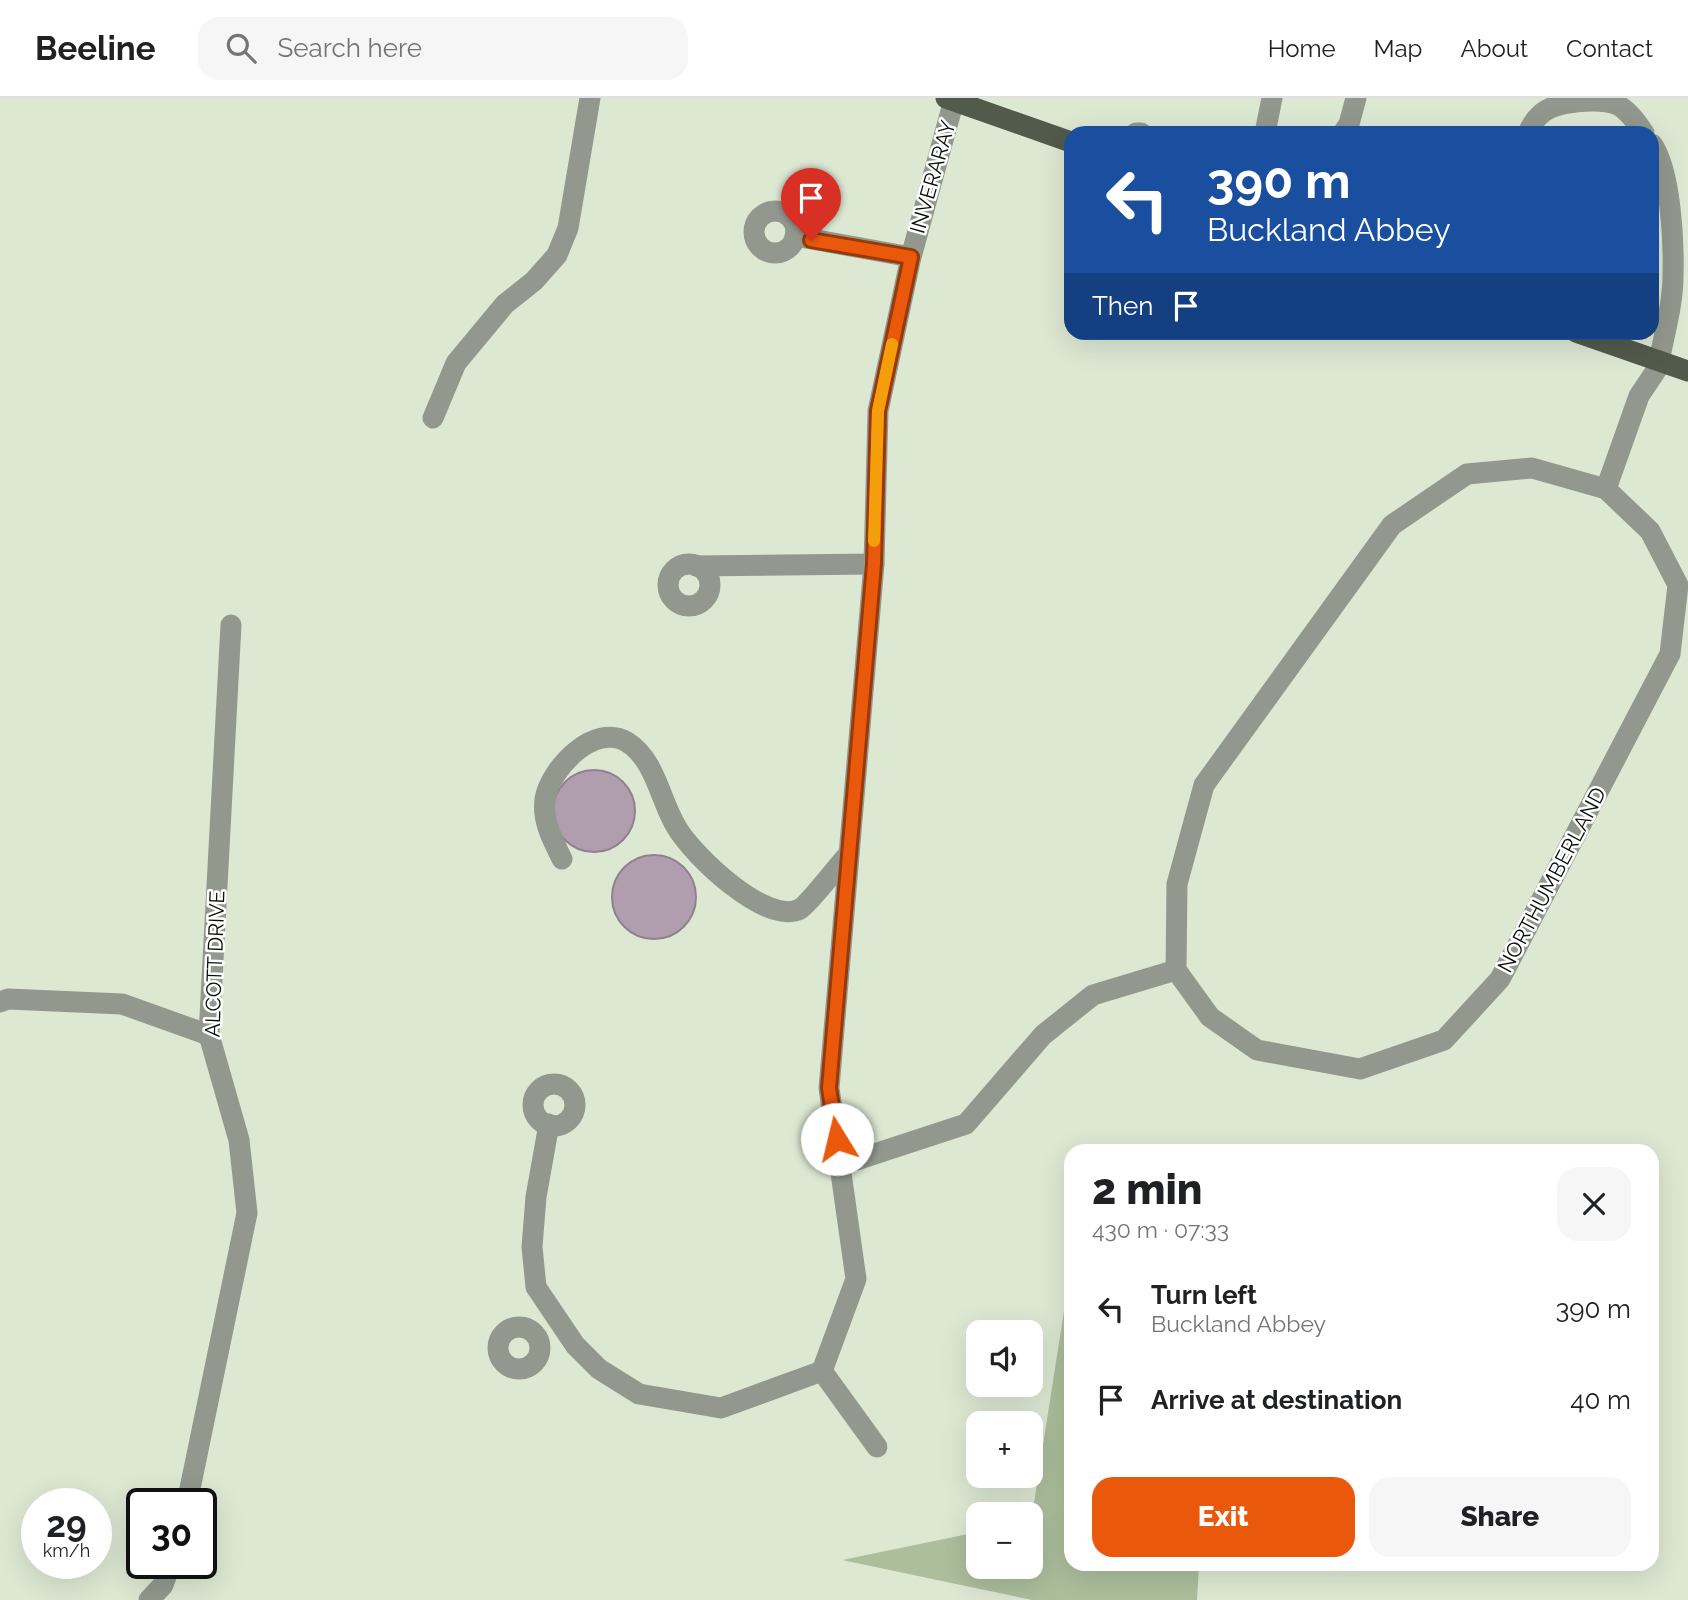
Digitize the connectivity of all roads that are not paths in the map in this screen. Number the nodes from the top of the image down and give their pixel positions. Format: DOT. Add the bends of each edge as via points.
graph roads {
  1 [pos="590,98"];
  2 [pos="1272,98"];
  3 [pos="1356,98"];
  4 [pos="950,99"];
  5 [pos="1266,126"];
  6 [pos="1348,126"];
  7 [pos="1533,126"];
  8 [pos="1639,126"];
  9 [pos="1064,140"];
  10 [pos="1659,156"];
  11 [pos="795,236"];
  12 [pos="911,257"];
  13 [pos="1598,340"];
  14 [pos="1660,362"];
  15 [pos="1688,372"];
  16 [pos="433,418"];
  17 [pos="1606,489"];
  18 [pos="874,564"];
  19 [pos="696,566"];
  20 [pos="1683,585"];
  21 [pos="231,625"];
  22 [pos="849,854"];
  23 [pos="562,859"];
  24 [pos="1176,970"];
  25 [pos="0,1002"];
  26 [pos="209,1035"];
  27 [pos="549,1124"];
  28 [pos="841,1165"];
  29 [pos="559,1322"];
  30 [pos="536,1336"];
  31 [pos="822,1371"];
  32 [pos="877,1447"];
  33 [pos="190,1488"];
  34 [pos="165,1579"];
  35 [pos="149,1600"];
  1 -- 16 [label="street" via="568,228 557,255 505,304 456,363"];
  2 -- 5 [label="street"];
  3 -- 6 [label="street"];
  4 -- 9 [label="main road"];
  4 -- 12 [label="street, INVERARAY"];
  7 -- 8 [label="street" via="1541,113 1552,108 1591,100 1619,105"];
  10 -- 14 [label="street" via="1668,189 1673,277"];
  11 -- 12 [label="street"];
  12 -- 18 [label="street, INVERARAY" via="878,411"];
  13 -- 14 [label="main road"];
  14 -- 15 [label="main road"];
  14 -- 17 [label="street" via="1639,396"];
  17 -- 20 [label="street, NORTHUMBERLAND" via="1650,531"];
  17 -- 24 [label="street, NORTHUMBERLAND" via="1532,468 1467,474 1392,525 1204,785 1177,884"];
  18 -- 19 [label="street"];
  18 -- 22 [label="street, INVERARAY"];
  20 -- 24 [label="street, NORTHUMBERLAND" via="1670,654 1500,979 1444,1040 1360,1069 1257,1050 1210,1017"];
  21 -- 26 [label="street, ALCOTT DRIVE"];
  22 -- 23 [label="street" via="801,909 788,912 766,907 732,886 694,848 677,829 656,779 636,750 624,740 611,738 596,740 573,754 549,786 545,817"];
  22 -- 28 [label="street, INVERARAY" via="829,1088"];
  24 -- 28 [label="street" via="1093,995 1043,1035 966,1124"];
  25 -- 26 [label="street" via="122,1004"];
  26 -- 33 [label="street, ALCOTT DRIVE" via="239,1140 247,1213"];
  27 -- 29 [label="street" via="532,1247 536,1287"];
  28 -- 31 [label="street, INVERARAY" via="856,1279"];
  29 -- 30 [label="street"];
  29 -- 31 [label="street" via="599,1369 639,1394 721,1408"];
  31 -- 32 [label="street"];
  34 -- 35 [label="street"];
}
